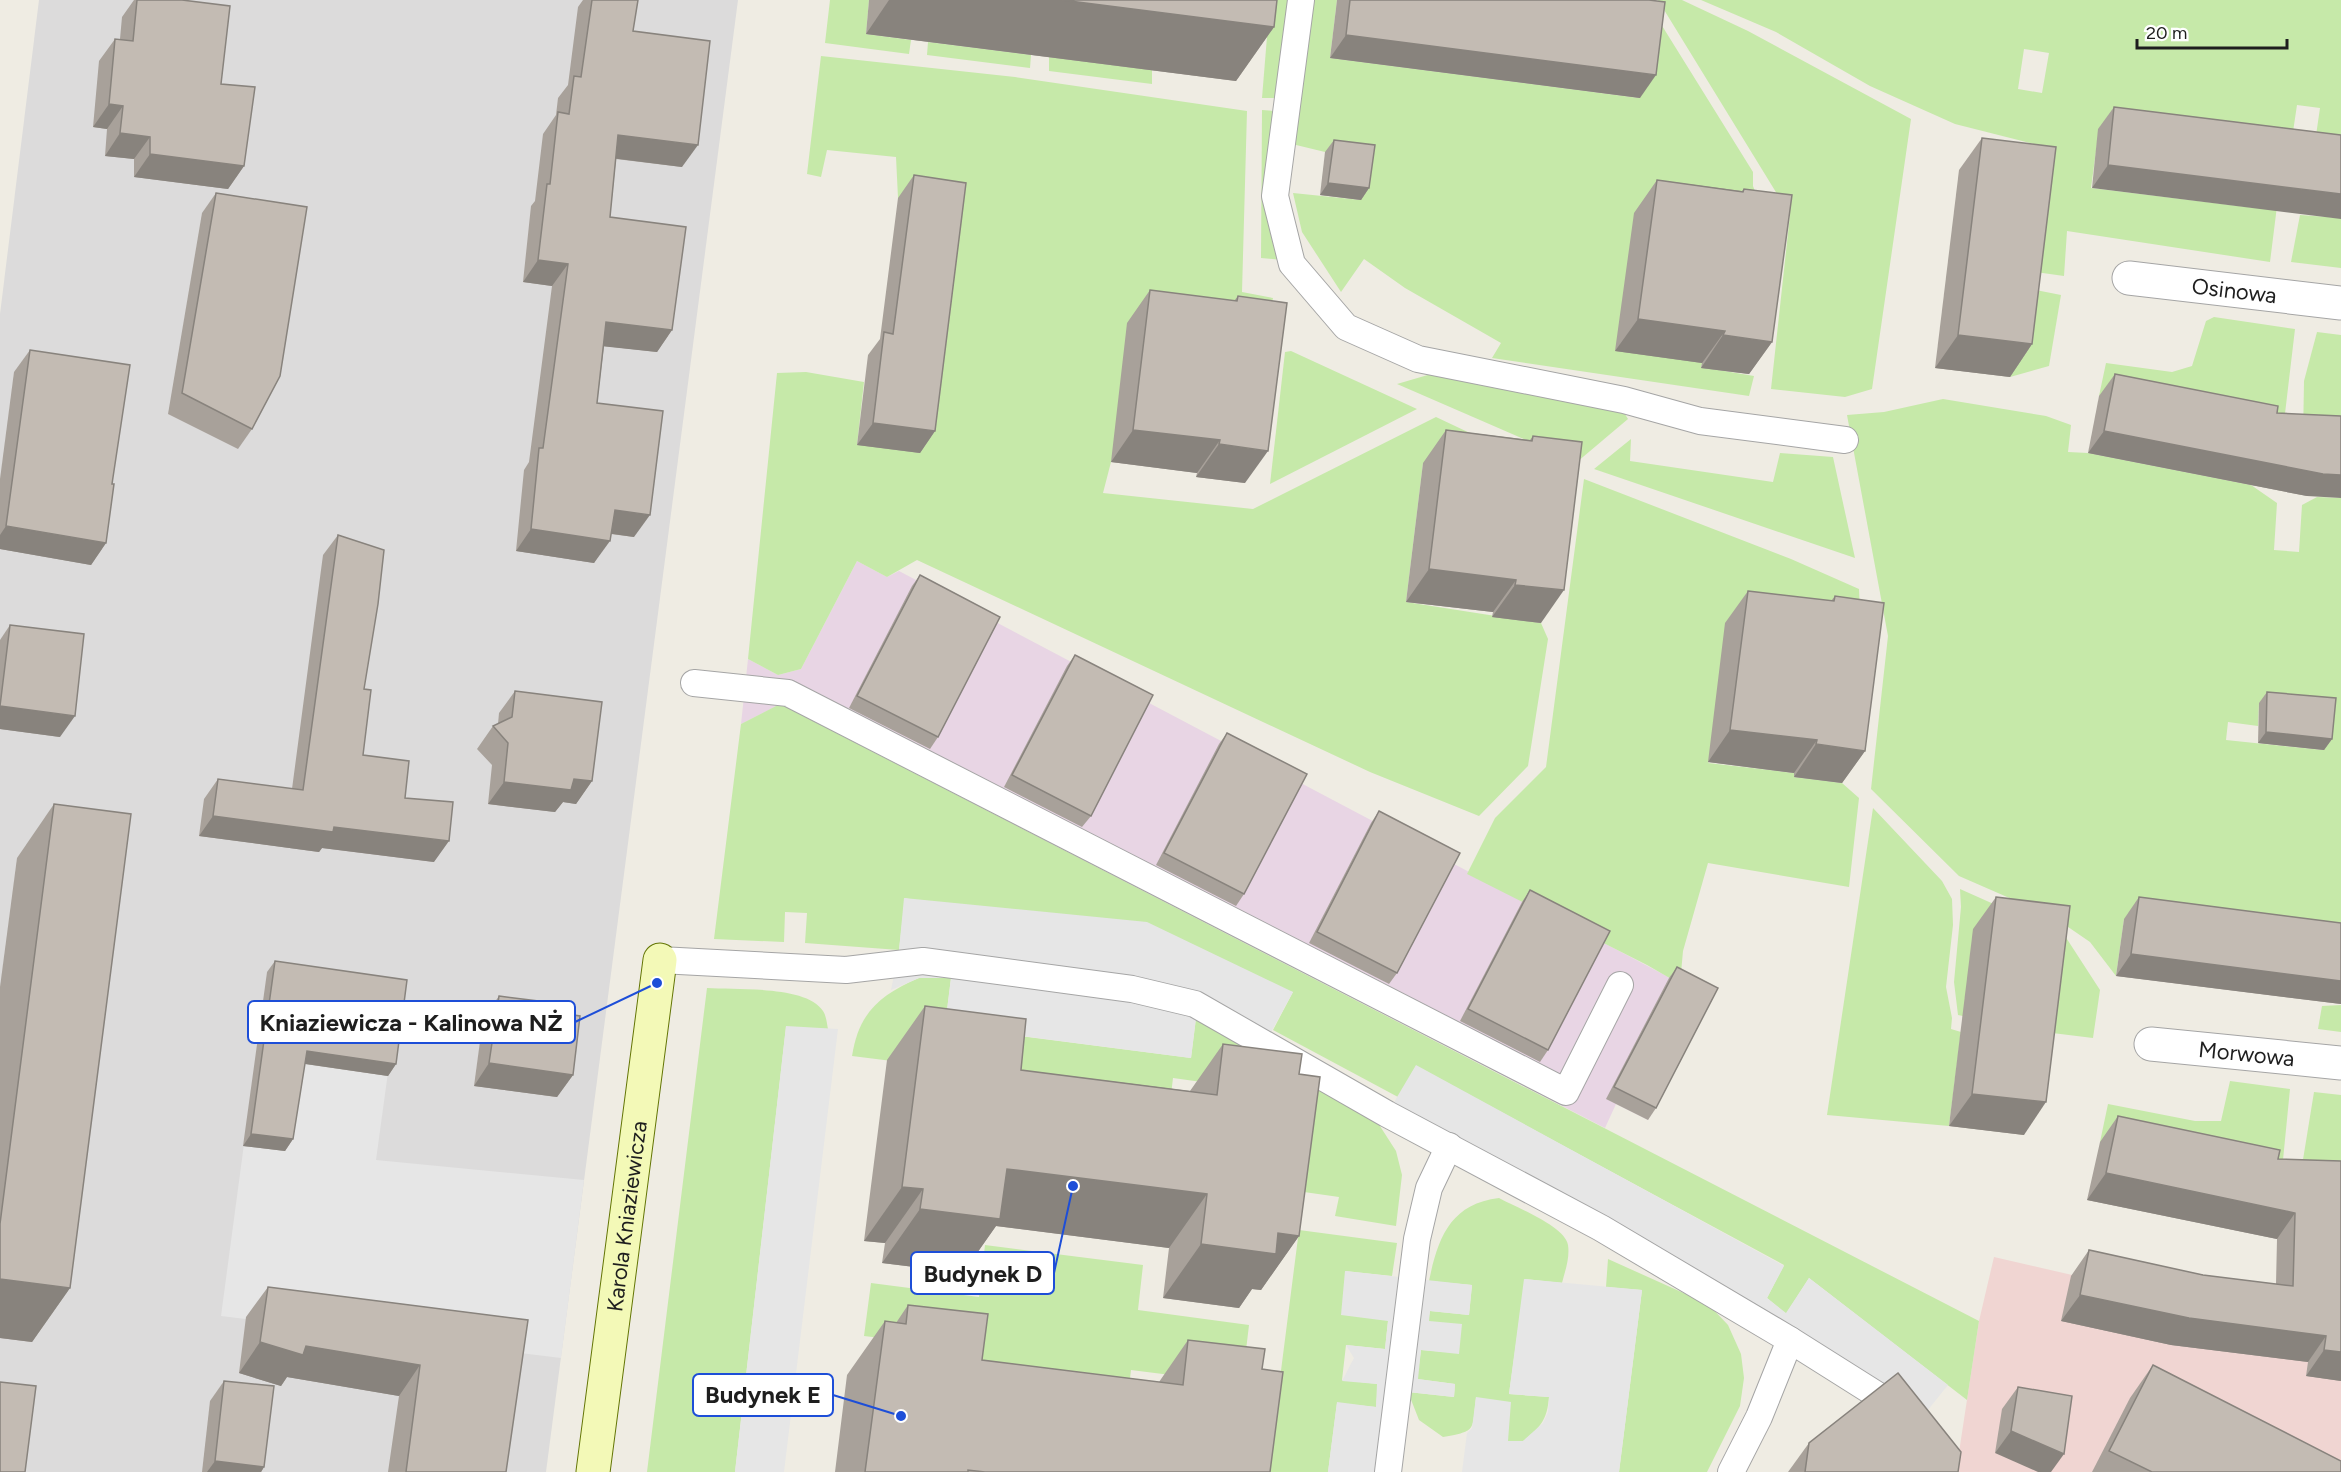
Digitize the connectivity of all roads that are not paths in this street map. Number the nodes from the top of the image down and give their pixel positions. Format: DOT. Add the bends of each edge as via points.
graph roads {
  1 [pos="1301,0"];
  2 [pos="2129,279"];
  3 [pos="2341,303"];
  4 [pos="1845,440"];
  5 [pos="694,682"];
  6 [pos="660,960"];
  7 [pos="1620,985"];
  8 [pos="2151,1044"];
  9 [pos="2341,1063"];
  10 [pos="1449,1146"];
  11 [pos="1790,1340"];
  12 [pos="1916,1426"];
  13 [pos="593,1472"];
  14 [pos="1388,1472"];
  15 [pos="1731,1472"];
  1 -- 4 [label="lane" via="1275,196 1292,264 1346,327 1418,360 1624,400 1700,421"];
  2 -- 3 [label="street, Osinowa"];
  5 -- 7 [label="lane" via="788,693 1566,1092"];
  6 -- 10 [label="lane" via="846,970 923,961 1143,991 1195,1004"];
  6 -- 13 [label="street, Karola Kniaziewicza"];
  8 -- 9 [label="street, Morwowa"];
  10 -- 11 [label="lane" via="1601,1228"];
  10 -- 14 [label="lane" via="1429,1188 1417,1239"];
  11 -- 12 [label="lane" via="1901,1410"];
  11 -- 15 [label="lane" via="1760,1417"];
}
